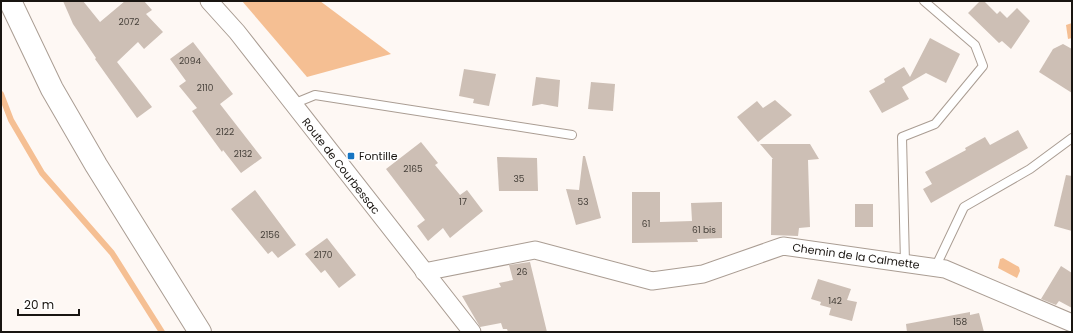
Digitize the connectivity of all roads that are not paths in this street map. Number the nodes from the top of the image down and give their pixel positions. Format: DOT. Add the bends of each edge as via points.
graph roads {
  1 [pos="10,1"];
  2 [pos="210,1"];
  3 [pos="924,1"];
  4 [pos="293,104"];
  5 [pos="572,136"];
  6 [pos="1072,138"];
  7 [pos="905,263"];
  8 [pos="935,268"];
  9 [pos="424,272"];
  10 [pos="1072,323"];
  11 [pos="200,332"];
  12 [pos="472,332"];
  1 -- 11 [label="street" via="52,89"];
  2 -- 4 [label="street, Route de Courbessac"];
  3 -- 7 [label="lane" via="975,45 983,66 935,124 902,137"];
  4 -- 5 [label="lane" via="315,95"];
  4 -- 9 [label="street, Route de Courbessac"];
  6 -- 8 [label="lane" via="1030,169 964,207"];
  7 -- 8 [label="street, Chemin de la Calmette"];
  7 -- 9 [label="street, Chemin de la Calmette" via="783,246 703,274 652,281 535,250"];
  8 -- 10 [label="street, Chemin de la Calmette" via="945,269"];
  9 -- 12 [label="street, Route de Courbessac"];
}
